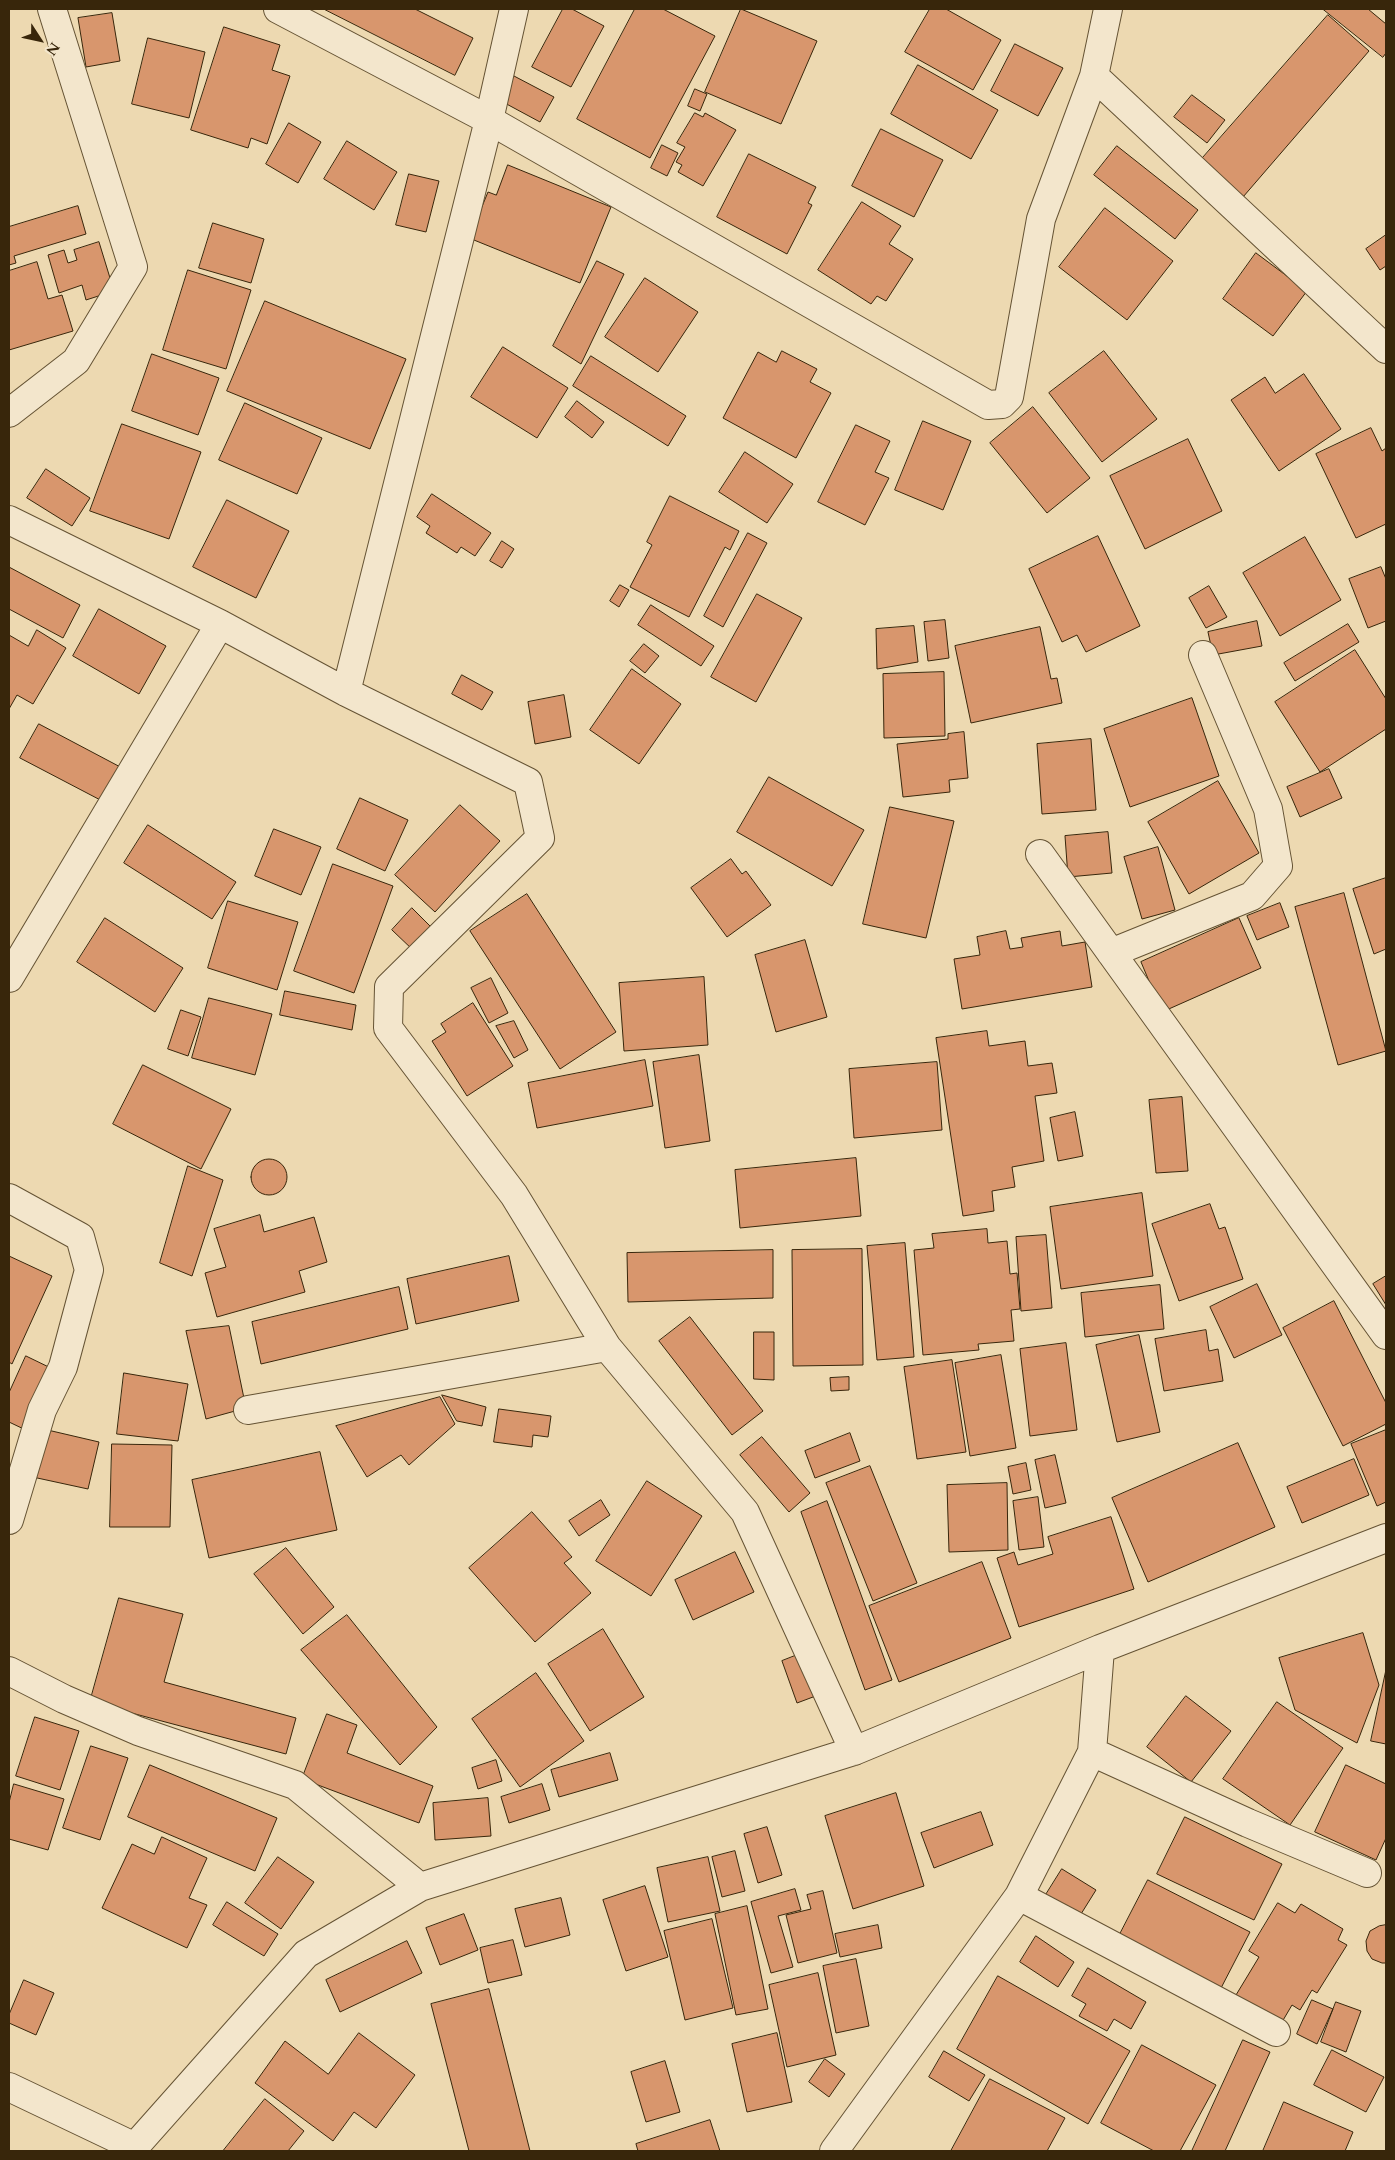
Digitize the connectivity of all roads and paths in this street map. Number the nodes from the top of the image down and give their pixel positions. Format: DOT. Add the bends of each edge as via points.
graph roads {
  1 [pos="52,9"];
  2 [pos="278,9"];
  3 [pos="514,9"];
  4 [pos="1108,9"];
  5 [pos="1094,76"];
  6 [pos="490,120"];
  7 [pos="1384,341"];
  8 [pos="9,413"];
  9 [pos="9,520"];
  10 [pos="220,624"];
  11 [pos="1203,655"];
  12 [pos="346,692"];
  13 [pos="1040,854"];
  14 [pos="1111,953"];
  15 [pos="9,978"];
  16 [pos="9,1198"];
  17 [pos="1386,1335"];
  18 [pos="606,1347"];
  19 [pos="248,1410"];
  20 [pos="9,1520"];
  21 [pos="1386,1538"];
  22 [pos="1100,1649"];
  23 [pos="9,1671"];
  24 [pos="854,1751"];
  25 [pos="1092,1752"];
  26 [pos="1367,1873"];
  27 [pos="420,1887"];
  28 [pos="1019,1896"];
  29 [pos="1276,2032"];
  30 [pos="9,2087"];
  31 [pos="133,2149"];
  32 [pos="834,2151"];
  1 -- 8 [label="street" via="133,268 76,362"];
  2 -- 6 [label="street"];
  3 -- 6 [label="street"];
  4 -- 5 [label="street"];
  5 -- 6 [label="street" via="1041,219 1009,397 1002,404 995,405 988,405"];
  5 -- 7 [label="street"];
  6 -- 12 [label="street"];
  9 -- 10 [label="street"];
  10 -- 12 [label="street"];
  10 -- 15 [label="street"];
  11 -- 14 [label="street" via="1268,809 1278,866 1252,896"];
  12 -- 18 [label="street" via="528,782 540,838 389,987 388,1028 514,1195"];
  13 -- 14 [label="street"];
  14 -- 17 [label="street"];
  16 -- 20 [label="street" via="80,1237 89,1270 63,1367 42,1410"];
  18 -- 19 [label="street"];
  18 -- 24 [label="street" via="744,1512"];
  21 -- 22 [label="street"];
  22 -- 24 [label="street"];
  22 -- 25 [label="street"];
  23 -- 27 [label="street" via="64,1699 138,1730 296,1785"];
  24 -- 27 [label="street"];
  25 -- 26 [label="street" via="1248,1824"];
  25 -- 28 [label="street"];
  27 -- 31 [label="street" via="306,1954"];
  28 -- 29 [label="street"];
  28 -- 32 [label="street"];
  30 -- 31 [label="street"];
}
